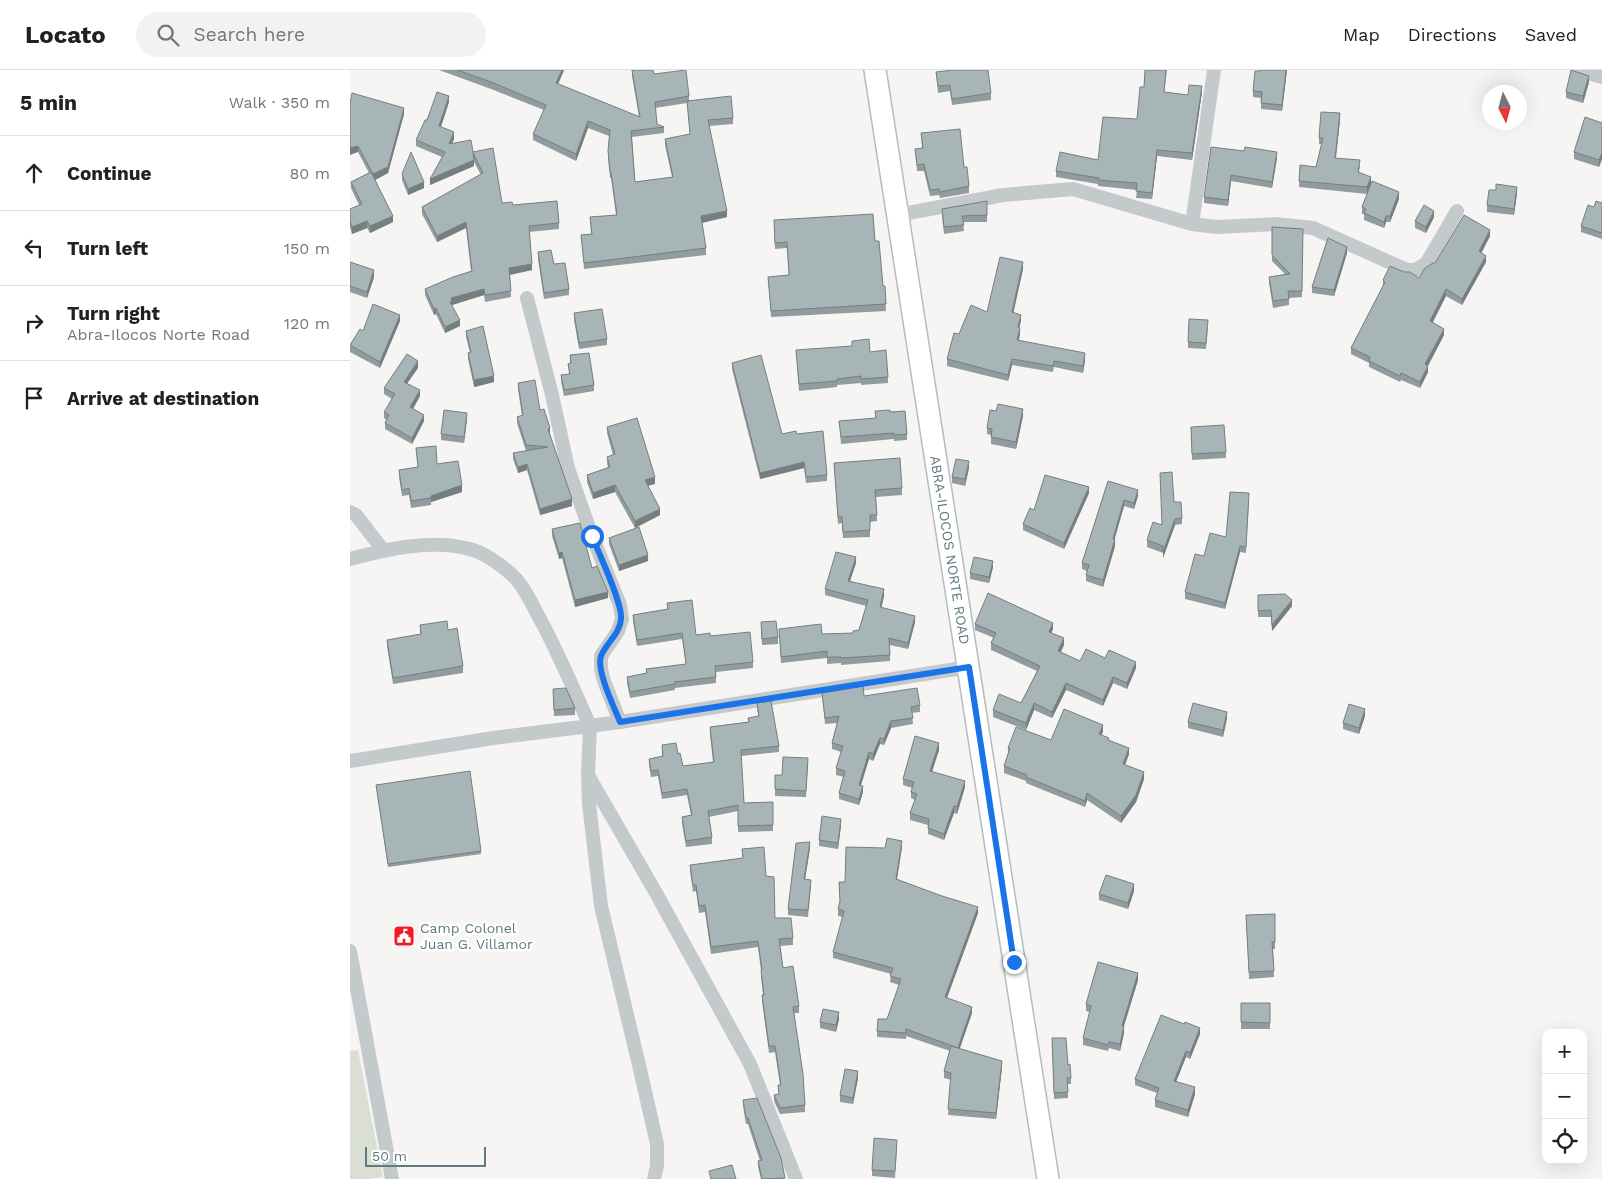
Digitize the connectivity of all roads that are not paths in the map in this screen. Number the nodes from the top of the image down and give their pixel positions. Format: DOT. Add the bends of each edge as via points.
graph roads {
  1 [pos="875,70"];
  2 [pos="1214,70"];
  3 [pos="1578,70"];
  4 [pos="1602,77"];
  5 [pos="1457,211"];
  6 [pos="898,215"];
  7 [pos="1192,224"];
  8 [pos="527,298"];
  9 [pos="350,512"];
  10 [pos="383,550"];
  11 [pos="350,559"];
  12 [pos="969,667"];
  13 [pos="620,722"];
  14 [pos="590,726"];
  15 [pos="350,761"];
  16 [pos="588,774"];
  17 [pos="350,951"];
  18 [pos="392,1179"];
  19 [pos="654,1179"];
  20 [pos="796,1179"];
  21 [pos="1048,1179"];
  1 -- 6 [label="main road, ABRA-ILOCOS NORTE ROAD"];
  2 -- 7 [label="street"];
  3 -- 4 [label="street"];
  5 -- 7 [label="street" via="1426,264 1414,270 1407,270 1313,228 1275,224 1217,228"];
  6 -- 7 [label="street" via="1003,195 1073,188"];
  6 -- 12 [label="main road, ABRA-ILOCOS NORTE ROAD"];
  8 -- 13 [label="street" via="568,468 620,605 622,619 601,656 601,668"];
  9 -- 10 [label="street" via="356,515"];
  10 -- 11 [label="street"];
  10 -- 14 [label="street" via="438,544 474,550 517,580 550,637"];
  12 -- 13 [label="street"];
  12 -- 21 [label="main road, ABRA-ILOCOS NORTE ROAD"];
  13 -- 14 [label="street"];
  14 -- 15 [label="street"];
  14 -- 16 [label="street"];
  16 -- 19 [label="street" via="601,906 657,1144"];
  16 -- 20 [label="street" via="750,1064"];
  17 -- 18 [label="street"];
}
